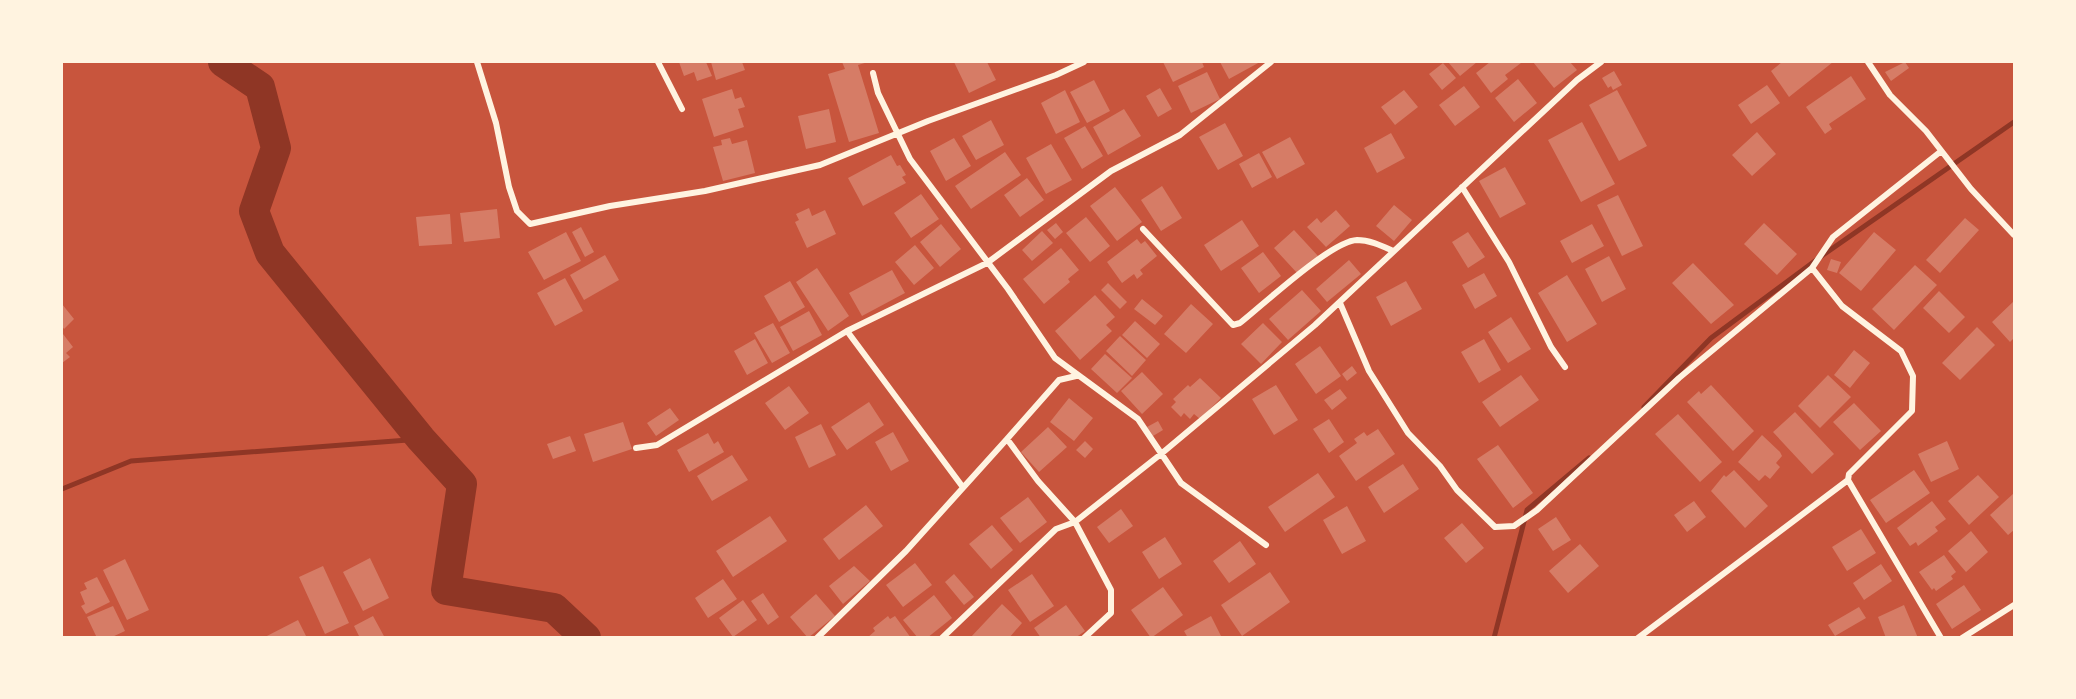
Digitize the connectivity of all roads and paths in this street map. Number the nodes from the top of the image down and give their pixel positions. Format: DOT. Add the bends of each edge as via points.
graph roads {
  1 [pos="477,62"];
  2 [pos="659,62"];
  3 [pos="1084,62"];
  4 [pos="1271,62"];
  5 [pos="1601,62"];
  6 [pos="1868,62"];
  7 [pos="873,73"];
  8 [pos="682,109"];
  9 [pos="898,134"];
  10 [pos="1940,152"];
  11 [pos="1462,187"];
  12 [pos="1143,228"];
  13 [pos="2014,235"];
  14 [pos="1393,251"];
  15 [pos="987,263"];
  16 [pos="1812,268"];
  17 [pos="1340,303"];
  18 [pos="847,331"];
  19 [pos="1565,367"];
  20 [pos="1077,376"];
  21 [pos="1007,439"];
  22 [pos="636,448"];
  23 [pos="1161,454"];
  24 [pos="1848,480"];
  25 [pos="962,486"];
  26 [pos="1075,522"];
  27 [pos="1266,545"];
  28 [pos="2014,605"];
  29 [pos="817,638"];
  30 [pos="942,638"];
  31 [pos="1084,638"];
  32 [pos="1638,638"];
  33 [pos="1941,638"];
  34 [pos="1962,638"];
  1 -- 9 [label="street" via="509,187 517,211 530,224 820,165"];
  2 -- 8 [label="street"];
  3 -- 9 [label="street"];
  4 -- 15 [label="street" via="1180,135 1110,171"];
  5 -- 11 [label="street"];
  6 -- 10 [label="street"];
  7 -- 9 [label="street"];
  9 -- 15 [label="street" via="910,159"];
  10 -- 13 [label="street"];
  10 -- 16 [label="street" via="1833,237"];
  11 -- 14 [label="street"];
  11 -- 19 [label="street" via="1509,262"];
  12 -- 14 [label="street" via="1233,324 1240,324 1344,243 1368,242"];
  14 -- 17 [label="street"];
  15 -- 18 [label="street"];
  15 -- 20 [label="street" via="1055,358"];
  16 -- 17 [label="street" via="1679,378 1537,510 1514,526 1495,526 1456,490 1440,466 1408,434 1369,371"];
  16 -- 24 [label="street" via="1842,306 1901,351 1913,376 1912,411 1849,474"];
  17 -- 23 [label="street"];
  18 -- 22 [label="street" via="657,445"];
  18 -- 25 [label="street"];
  20 -- 21 [label="street" via="1059,380"];
  20 -- 23 [label="street" via="1138,419"];
  21 -- 25 [label="street"];
  21 -- 26 [label="street"];
  23 -- 26 [label="street"];
  23 -- 27 [label="street" via="1181,483"];
  24 -- 32 [label="street"];
  24 -- 33 [label="street"];
  25 -- 29 [label="street" via="906,551"];
  26 -- 30 [label="street" via="1056,529"];
  26 -- 31 [label="street" via="1111,590 1113,602 1111,613"];
  28 -- 34 [label="street"];
}
